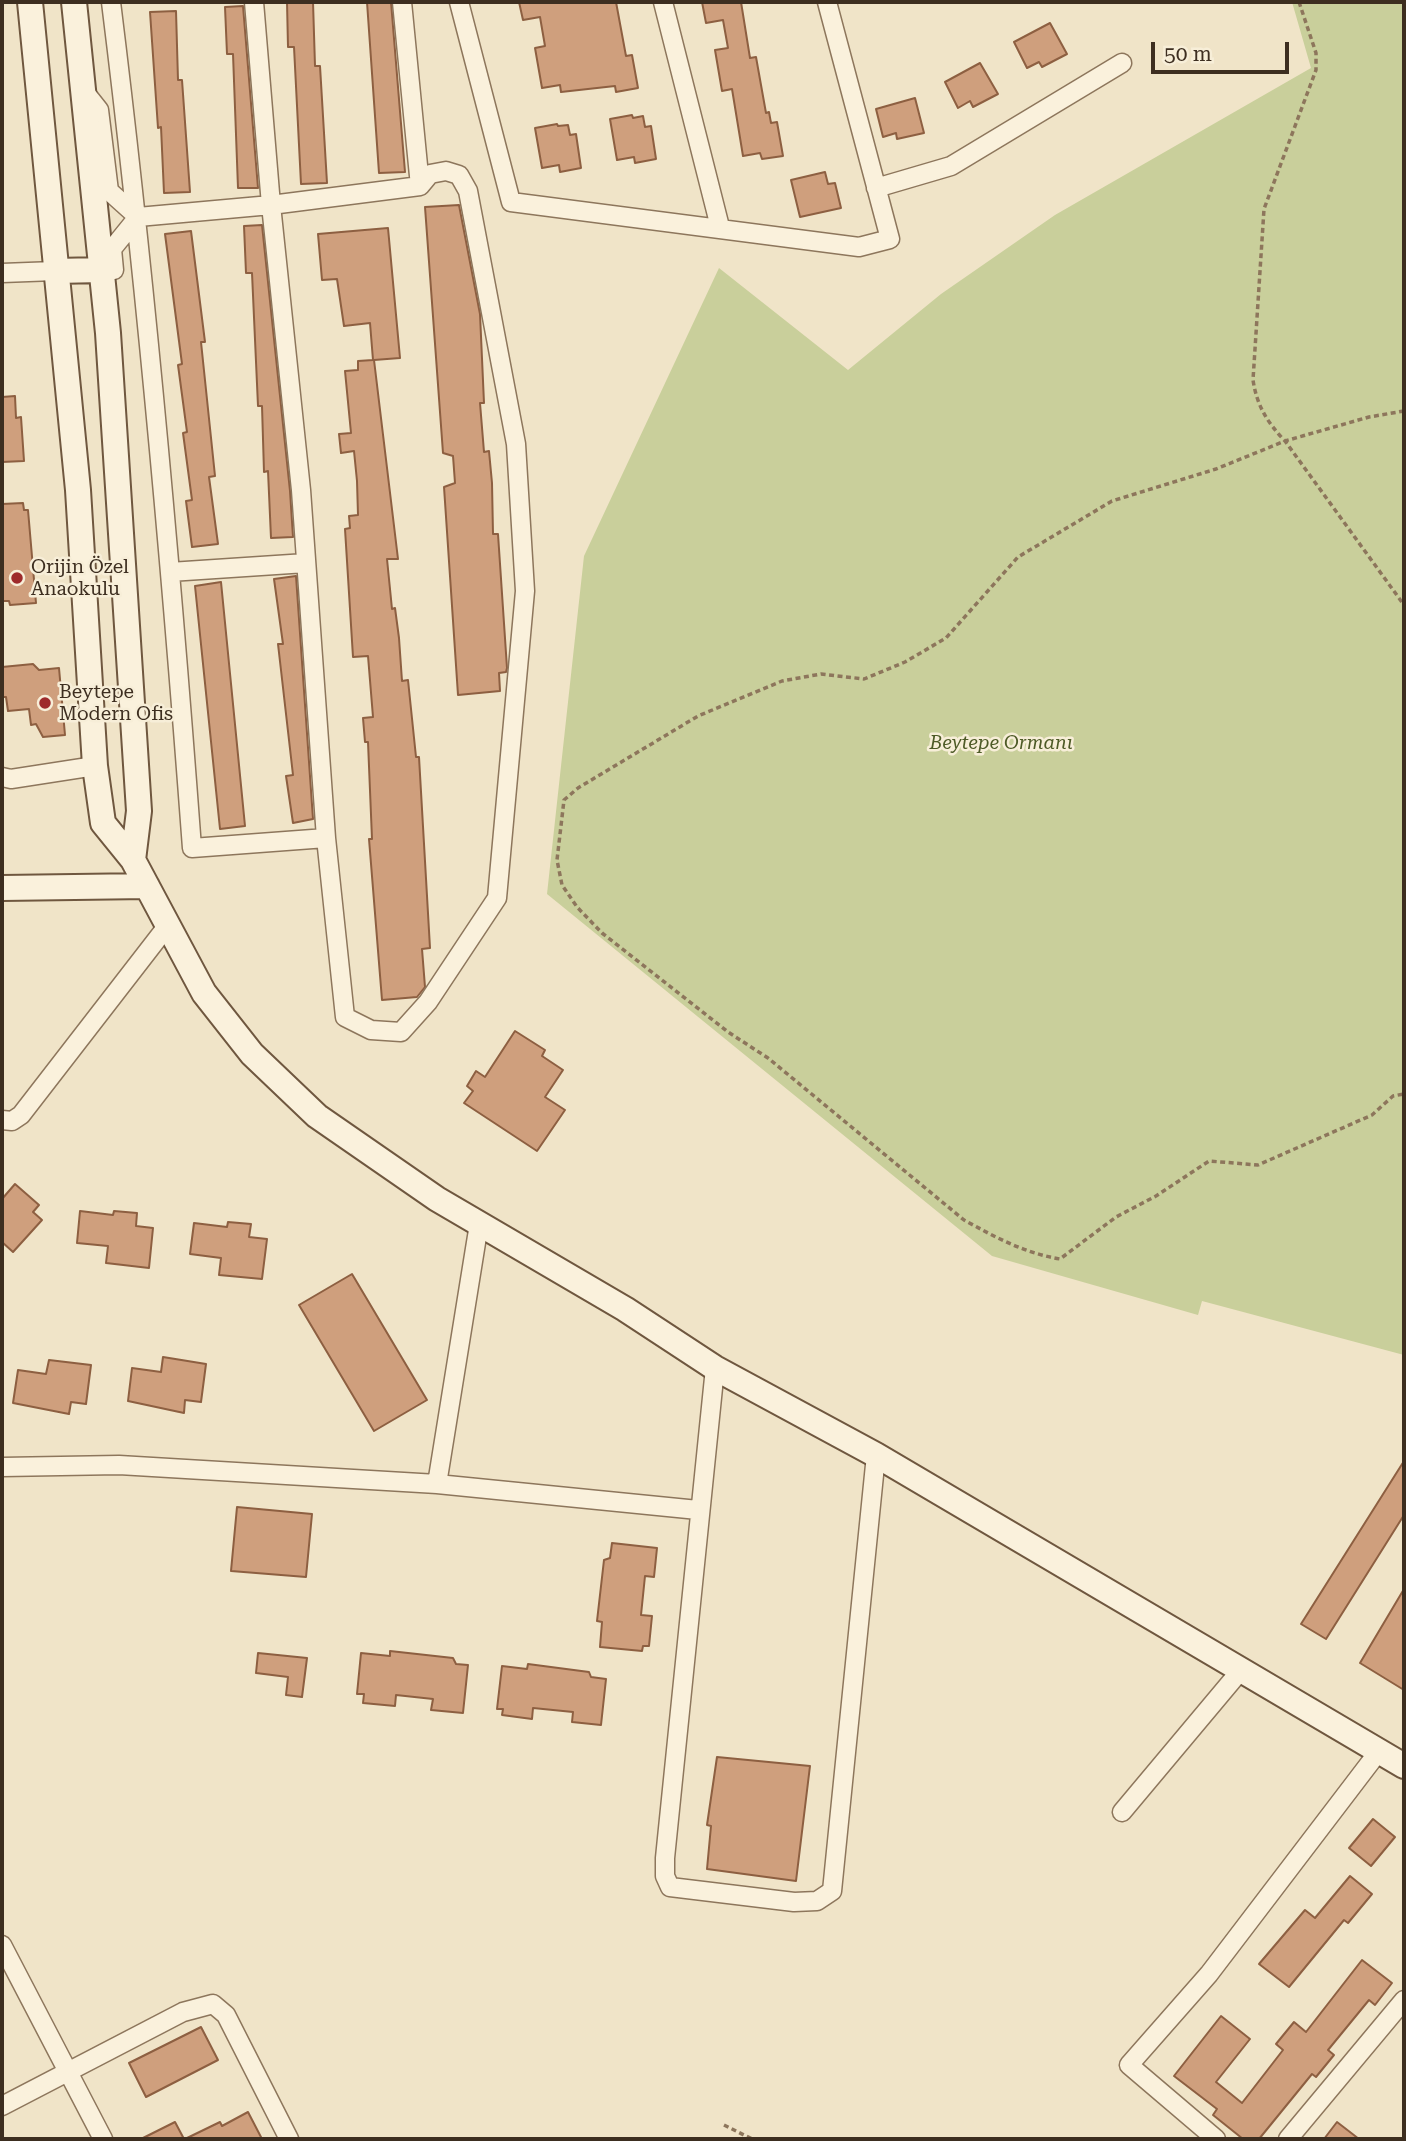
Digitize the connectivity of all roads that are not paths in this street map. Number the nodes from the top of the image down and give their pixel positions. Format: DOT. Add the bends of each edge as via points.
graph roads {
  1 [pos="30,2"];
  2 [pos="75,2"];
  3 [pos="111,2"];
  4 [pos="254,2"];
  5 [pos="402,2"];
  6 [pos="459,2"];
  7 [pos="663,2"];
  8 [pos="827,2"];
  9 [pos="1122,64"];
  10 [pos="84,91"];
  11 [pos="421,186"];
  12 [pos="876,187"];
  13 [pos="271,205"];
  14 [pos="138,217"];
  15 [pos="720,228"];
  16 [pos="102,270"];
  17 [pos="55,271"];
  18 [pos="2,273"];
  19 [pos="108,333"];
  20 [pos="306,563"];
  21 [pos="170,572"];
  22 [pos="95,766"];
  23 [pos="2,777"];
  24 [pos="326,838"];
  25 [pos="133,860"];
  26 [pos="147,886"];
  27 [pos="2,888"];
  28 [pos="168,925"];
  29 [pos="2,1120"];
  30 [pos="479,1224"];
  31 [pos="715,1368"];
  32 [pos="876,1455"];
  33 [pos="2,1467"];
  34 [pos="438,1484"];
  35 [pos="698,1510"];
  36 [pos="1241,1670"];
  37 [pos="1380,1751"];
  38 [pos="1404,1766"];
  39 [pos="1122,1812"];
  40 [pos="2,1945"];
  41 [pos="1404,2000"];
  42 [pos="67,2071"];
  43 [pos="2,2106"];
  44 [pos="103,2139"];
  45 [pos="289,2139"];
  46 [pos="1216,2139"];
  47 [pos="1288,2139"];
  1 -- 17 [label="street"];
  2 -- 10 [label="street"];
  3 -- 14 [label="street"];
  4 -- 13 [label="street"];
  5 -- 11 [label="street"];
  6 -- 15 [label="street" via="511,202"];
  7 -- 15 [label="street"];
  8 -- 12 [label="street"];
  9 -- 12 [label="street" via="951,166"];
  10 -- 14 [label="street" via="99,110 109,191"];
  10 -- 16 [label="street"];
  11 -- 13 [label="street"];
  11 -- 24 [label="street" via="430,174 446,171 459,175 468,191 516,444 525,590 497,898 428,1002 401,1032 371,1030 345,1017"];
  12 -- 15 [label="street" via="890,239 859,247"];
  13 -- 14 [label="street"];
  13 -- 20 [label="street"];
  14 -- 19 [label="street" via="112,248 119,320"];
  14 -- 21 [label="street"];
  16 -- 17 [label="street"];
  16 -- 19 [label="street"];
  17 -- 18 [label="street"];
  17 -- 22 [label="street" via="78,490"];
  19 -- 25 [label="street" via="139,811"];
  20 -- 21 [label="street"];
  20 -- 24 [label="street"];
  21 -- 24 [label="street" via="192,848"];
  22 -- 23 [label="street"];
  22 -- 25 [label="street" via="103,823"];
  25 -- 26 [label="street"];
  26 -- 27 [label="street"];
  26 -- 28 [label="street"];
  28 -- 29 [label="street" via="20,1115 12,1121"];
  28 -- 30 [label="street" via="204,993 252,1055 317,1116"];
  30 -- 31 [label="street"];
  30 -- 34 [label="street"];
  31 -- 32 [label="street"];
  31 -- 35 [label="street"];
  32 -- 35 [label="street" via="832,1891 817,1901 670,1887 665,1876"];
  32 -- 36 [label="street"];
  33 -- 34 [label="street" via="119,1465"];
  34 -- 35 [label="street"];
  36 -- 37 [label="street"];
  36 -- 39 [label="street"];
  37 -- 38 [label="street"];
  37 -- 46 [label="street" via="1209,1974 1129,2065"];
  40 -- 42 [label="street"];
  41 -- 47 [label="street"];
  42 -- 43 [label="street"];
  42 -- 44 [label="street"];
  42 -- 45 [label="street" via="183,2012 213,2004 226,2015"];
}
